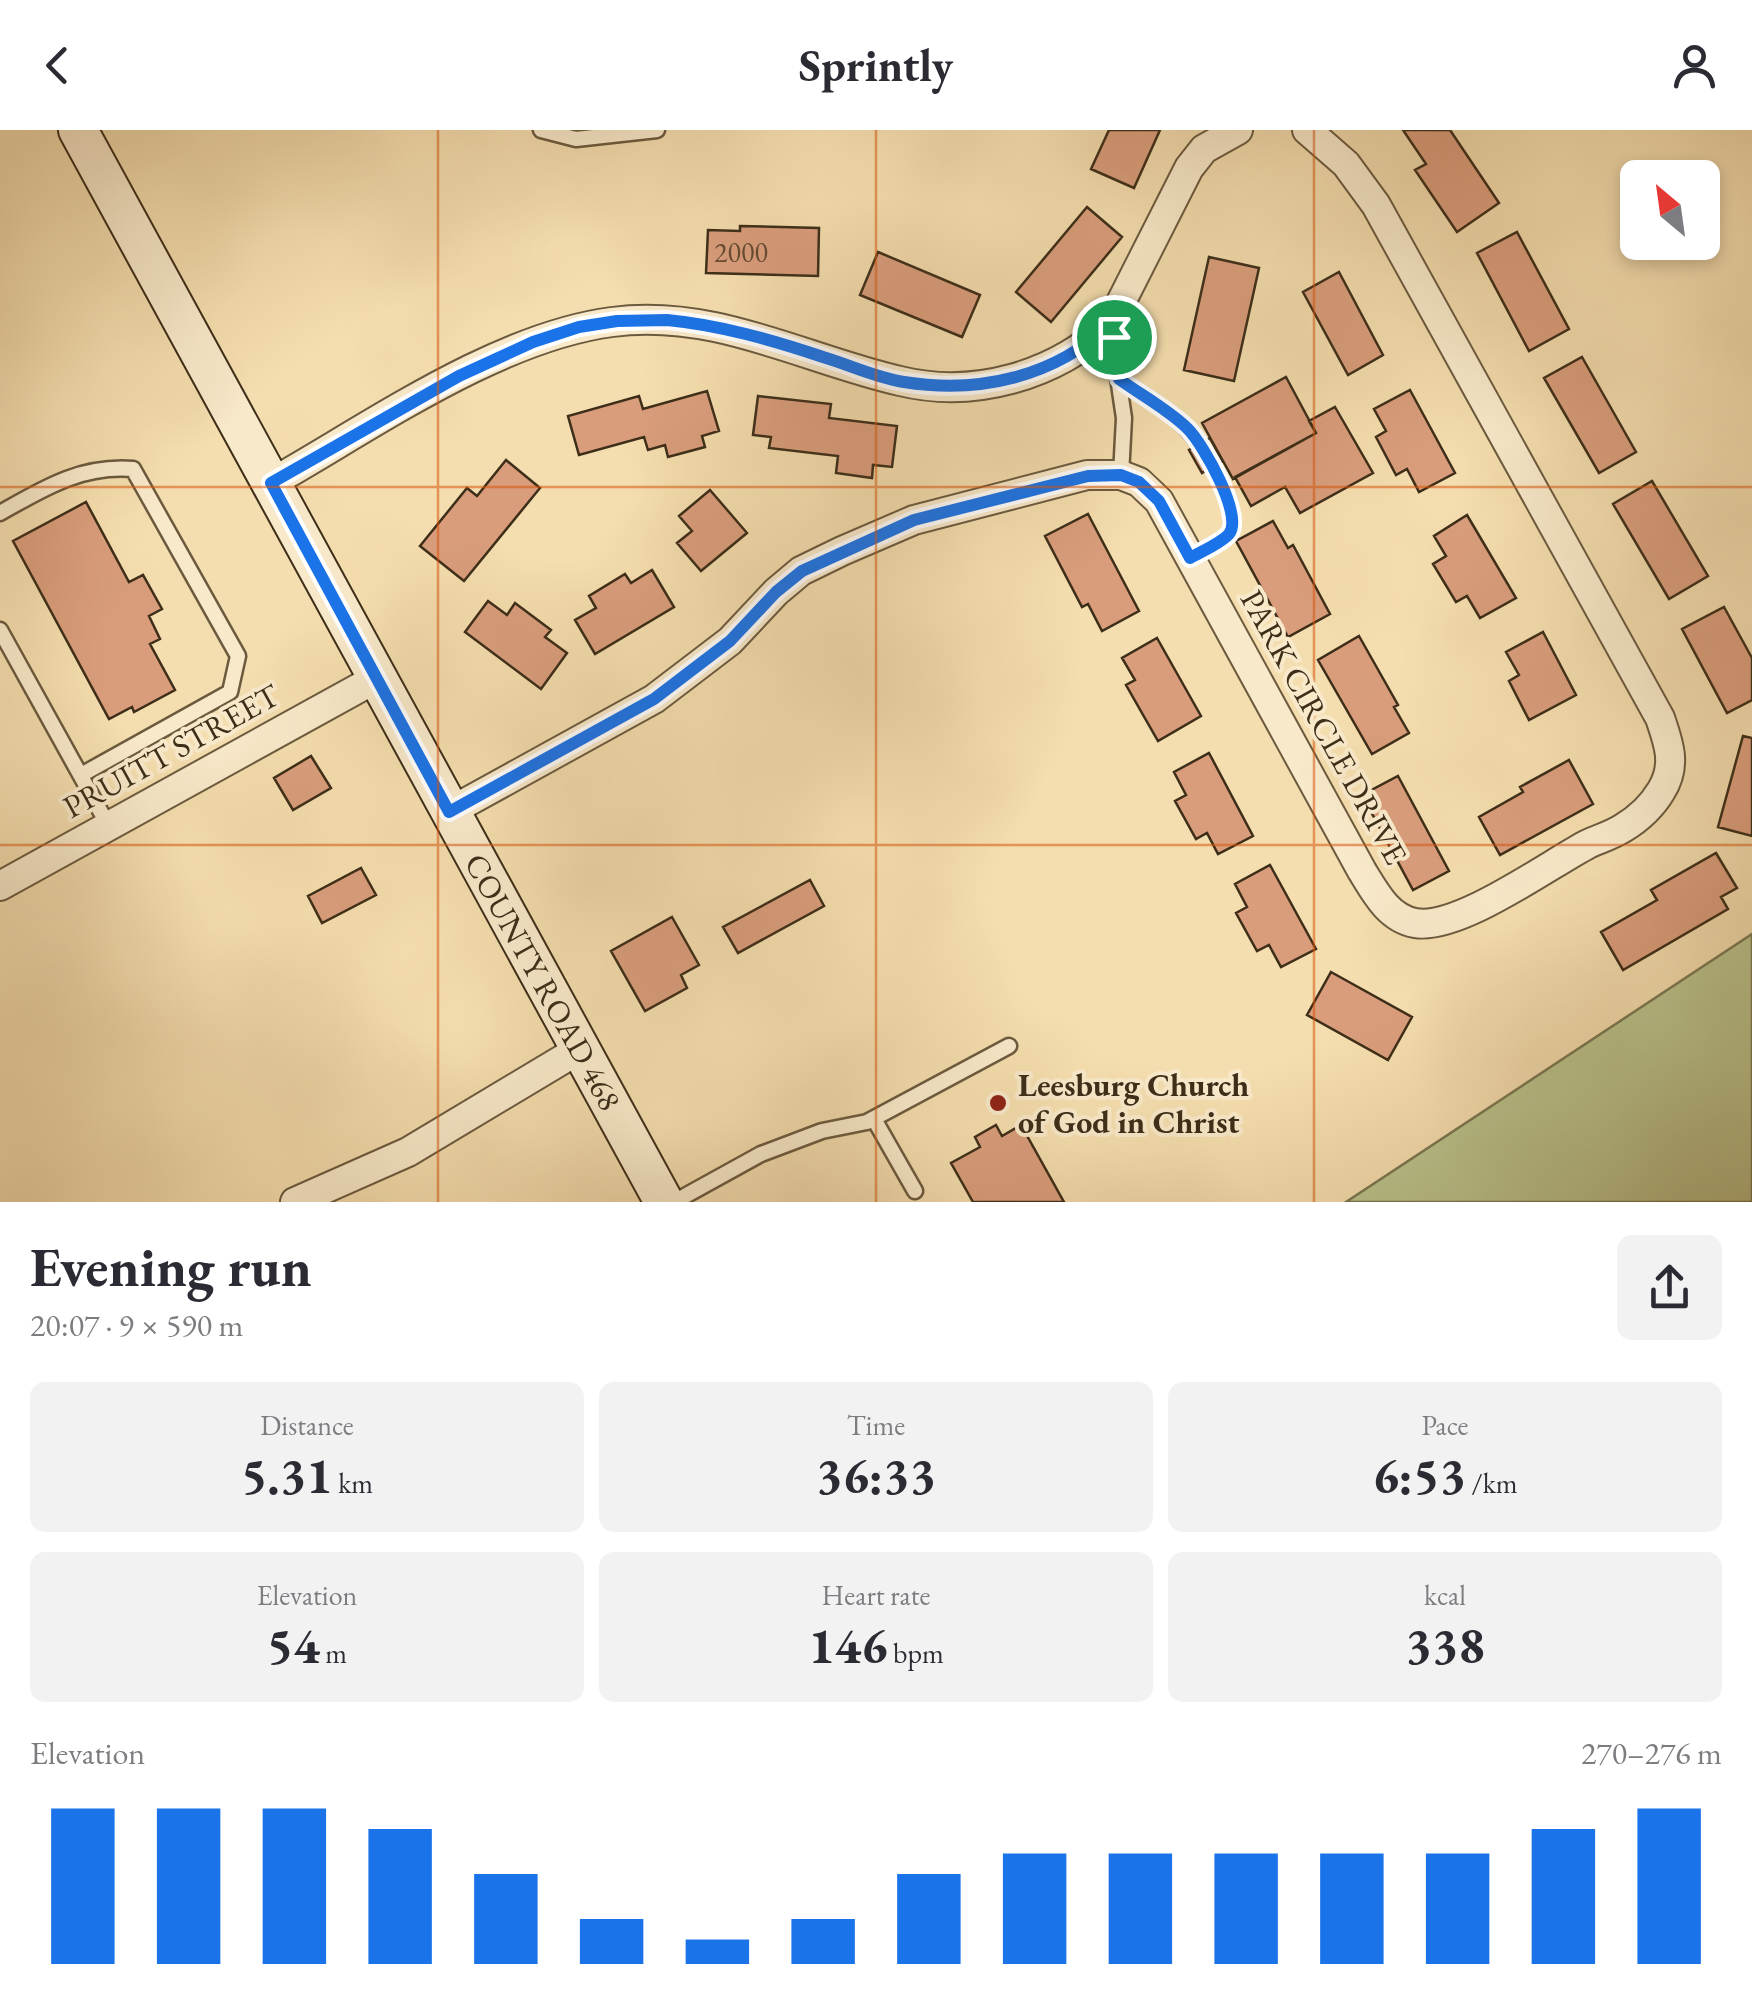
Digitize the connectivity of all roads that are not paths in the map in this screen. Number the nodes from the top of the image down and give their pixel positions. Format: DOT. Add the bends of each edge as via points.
graph roads {
  1 [pos="78,130"];
  2 [pos="541,130"];
  3 [pos="657,130"];
  4 [pos="1238,130"];
  5 [pos="1308,130"];
  6 [pos="1110,324"];
  7 [pos="1119,379"];
  8 [pos="1121,475"];
  9 [pos="271,483"];
  10 [pos="0,513"];
  11 [pos="1190,558"];
  12 [pos="0,630"];
  13 [pos="377,678"];
  14 [pos="81,775"];
  15 [pos="449,812"];
  16 [pos="108,825"];
  17 [pos="0,886"];
  18 [pos="1010,1046"];
  19 [pos="580,1050"];
  20 [pos="874,1119"];
  21 [pos="916,1191"];
  22 [pos="295,1202"];
  23 [pos="664,1202"];
  24 [pos="674,1202"];
  1 -- 9 [label="street, COUNTY ROAD 468"];
  2 -- 3 [label="lane" via="576,139"];
  4 -- 6 [label="street" via="1204,149 1188,168"];
  5 -- 11 [label="street, PARK CIRCLE DRIVE" via="1346,164 1376,205 1599,604 1660,718 1671,751 1662,790 1623,828 1472,910 1438,922 1402,918 1382,904 1362,871"];
  6 -- 7 [label="lane"];
  6 -- 9 [label="street" via="1057,362 1024,376 944,386 901,382 706,324 634,320 579,327 459,376"];
  7 -- 8 [label="lane"];
  7 -- 11 [label="lane" via="1188,430 1226,495 1231,532"];
  8 -- 11 [label="street, PARK CIRCLE DRIVE" via="1159,501"];
  8 -- 15 [label="street" via="1088,476 914,520 802,571 730,641 654,699"];
  9 -- 13 [label="street, COUNTY ROAD 468"];
  10 -- 14 [label="lane" via="58,479 106,467 133,469 238,656 230,692"];
  12 -- 14 [label="lane"];
  13 -- 15 [label="street, COUNTY ROAD 468"];
  13 -- 16 [label="street, PRUITT STREET"];
  14 -- 16 [label="lane"];
  15 -- 19 [label="street, COUNTY ROAD 468"];
  16 -- 17 [label="street, PRUITT STREET"];
  18 -- 20 [label="lane"];
  19 -- 22 [label="street" via="408,1152"];
  19 -- 23 [label="street, COUNTY ROAD 468"];
  20 -- 21 [label="lane"];
  20 -- 24 [label="lane" via="761,1154"];
}
